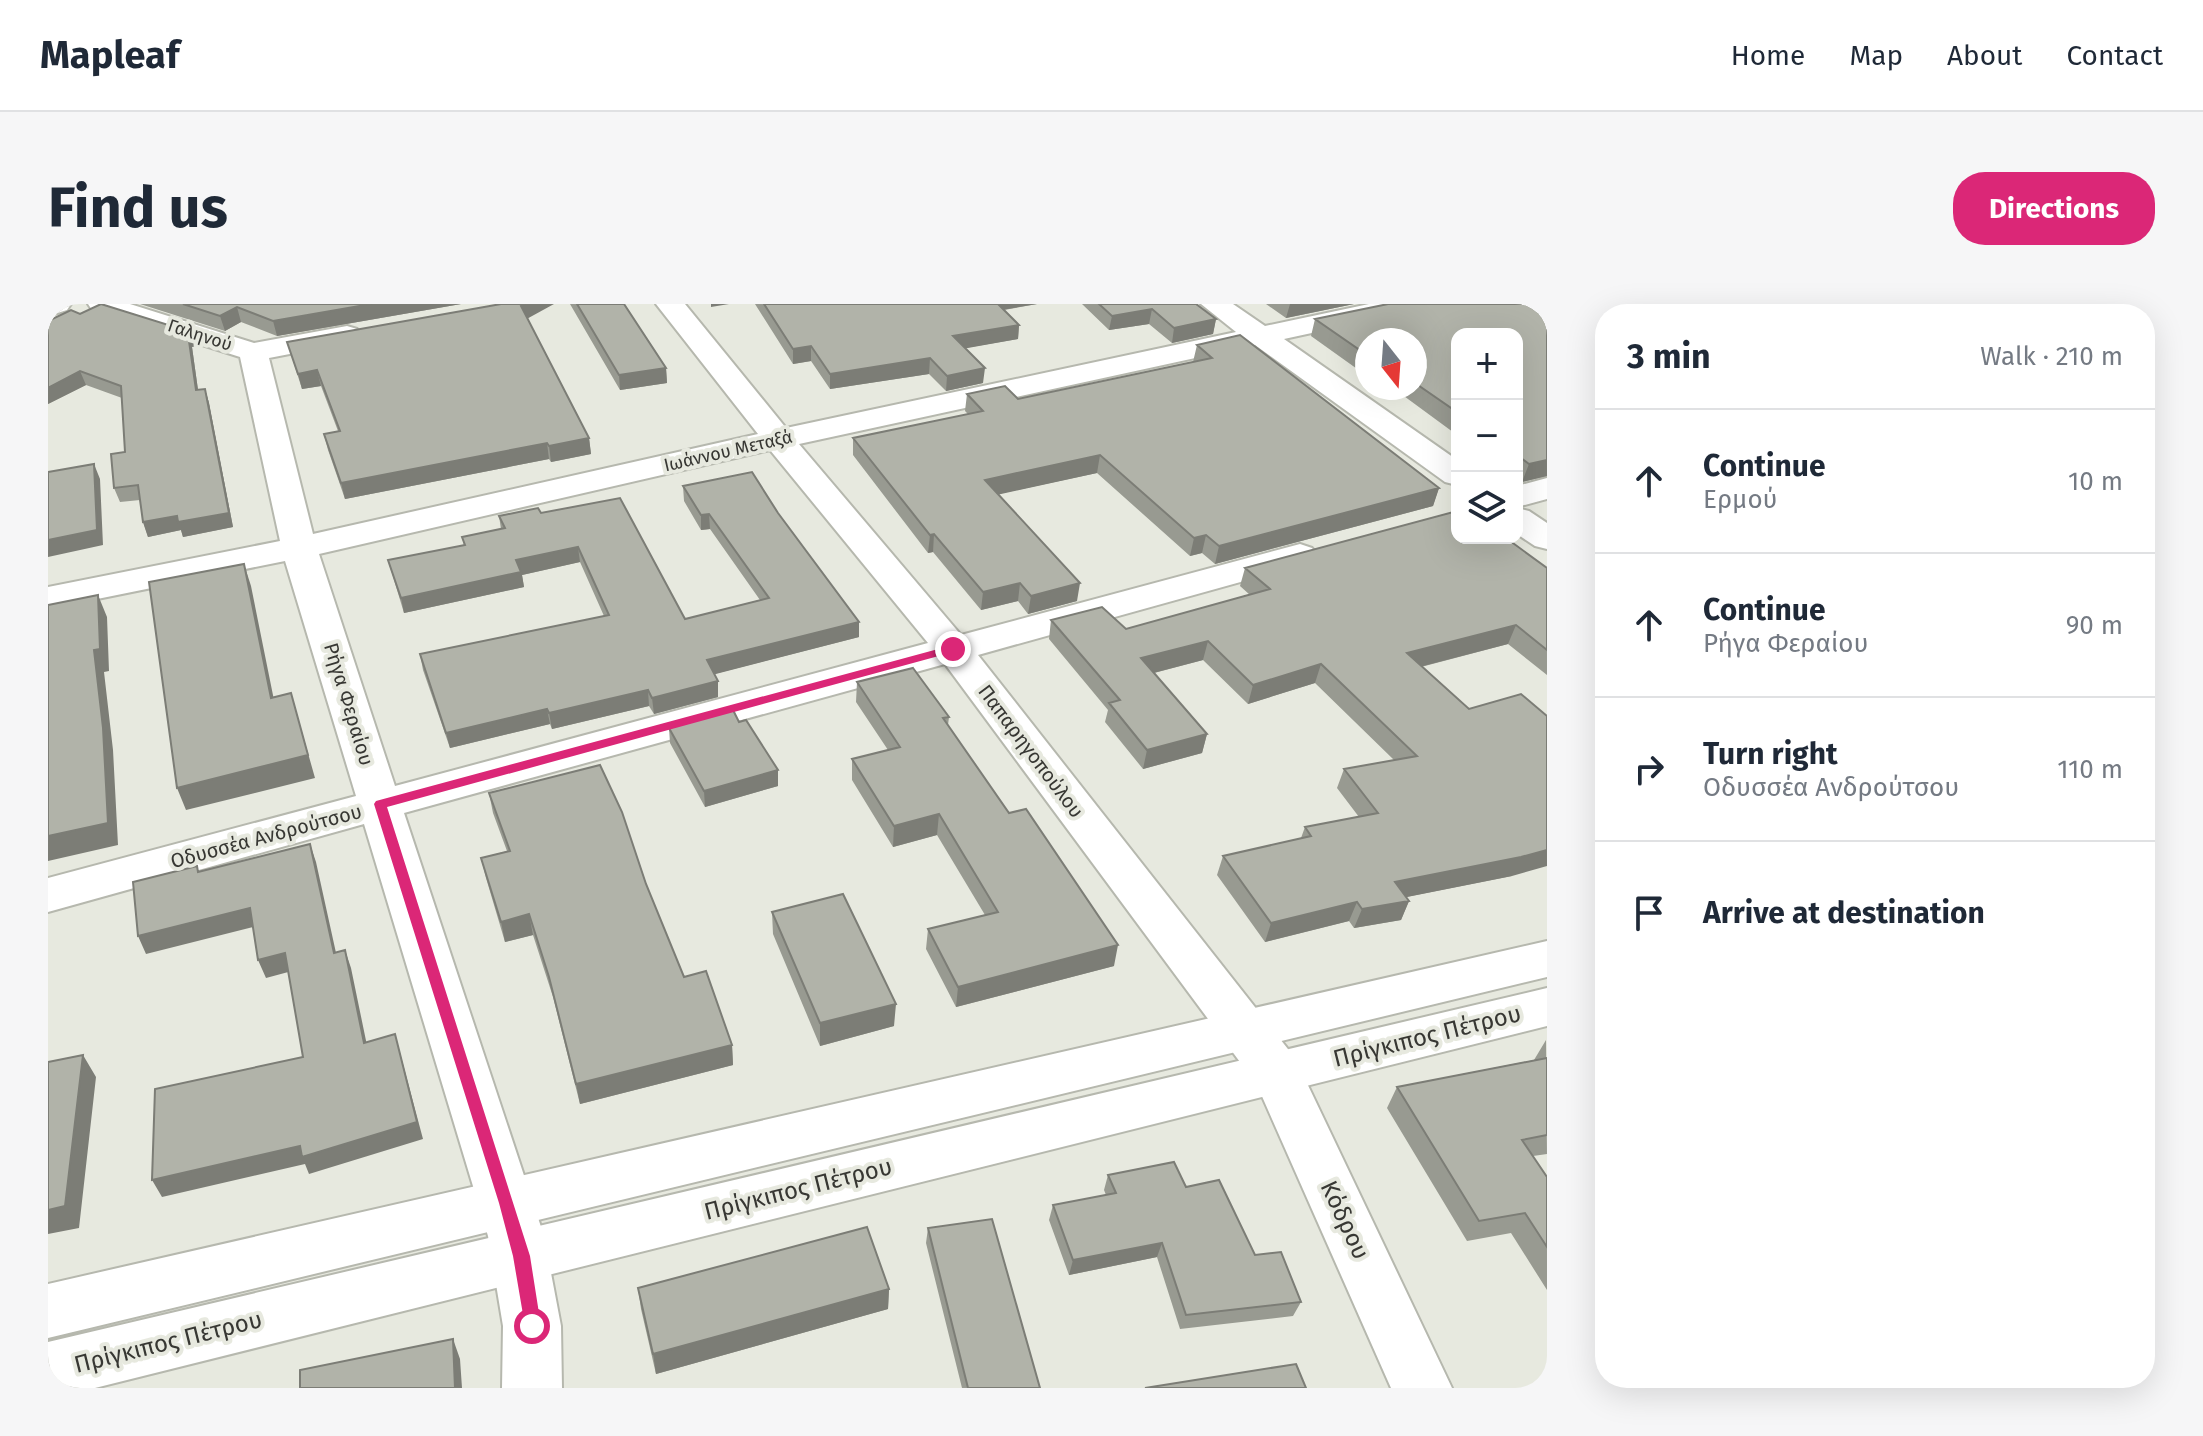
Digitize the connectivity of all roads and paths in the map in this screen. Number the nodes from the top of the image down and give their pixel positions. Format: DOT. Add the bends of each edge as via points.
graph roads {
  1 [pos="57,304"];
  2 [pos="102,304"];
  3 [pos="670,304"];
  4 [pos="1215,304"];
  5 [pos="1408,304"];
  6 [pos="48,308"];
  7 [pos="374,330"];
  8 [pos="1261,337"];
  9 [pos="253,352"];
  10 [pos="778,439"];
  11 [pos="1453,472"];
  12 [pos="1547,488"];
  13 [pos="1523,495"];
  14 [pos="1523,522"];
  15 [pos="1547,539"];
  16 [pos="1335,546"];
  17 [pos="299,548"];
  18 [pos="48,598"];
  19 [pos="953,649"];
  20 [pos="380,804"];
  21 [pos="48,895"];
  22 [pos="1547,959"];
  23 [pos="1547,1007"];
  24 [pos="1262,1053"];
  25 [pos="515,1232"];
  26 [pos="48,1311"];
  27 [pos="48,1371"];
  28 [pos="532,1388"];
  29 [pos="1422,1388"];
  1 -- 6 [label="street"];
  2 -- 9 [label="street, Γαληνού"];
  3 -- 10 [label="street, Παπαρηγοπούλου"];
  4 -- 8 [label="street"];
  5 -- 8 [label="street, Ιωάννου Μεταξά"];
  7 -- 9 [label="street"];
  8 -- 10 [label="street, Ιωάννου Μεταξά"];
  8 -- 11 [label="street"];
  9 -- 17 [label="street, Ρήγα Φεραίου"];
  10 -- 17 [label="street, Ιωάννου Μεταξά"];
  10 -- 19 [label="street, Παπαρηγοπούλου"];
  12 -- 13 [label="street"];
  14 -- 15 [label="street"];
  16 -- 19 [label="street, Οδυσσέα Ανδρούτσου"];
  17 -- 18 [label="street, Ιωάννου Μεταξά"];
  17 -- 20 [label="street, Ρήγα Φεραίου"];
  19 -- 20 [label="street, Οδυσσέα Ανδρούτσου"];
  19 -- 24 [label="street, Παπαρηγοπούλου"];
  20 -- 21 [label="street, Οδυσσέα Ανδρούτσου"];
  20 -- 25 [label="street, Ρήγα Φεραίου"];
  22 -- 24 [label="street, Πρίγκιπος Πέτρου"];
  23 -- 24 [label="street, Πρίγκιπος Πέτρου"];
  24 -- 25 [label="street, Πρίγκιπος Πέτρου"];
  24 -- 29 [label="street, Κόδρου"];
  25 -- 26 [label="street, Πρίγκιπος Πέτρου"];
  25 -- 27 [label="street, Πρίγκιπος Πέτρου"];
  25 -- 28 [label="street, Ρήγα Φεραίου" via="532,1326"];
}
